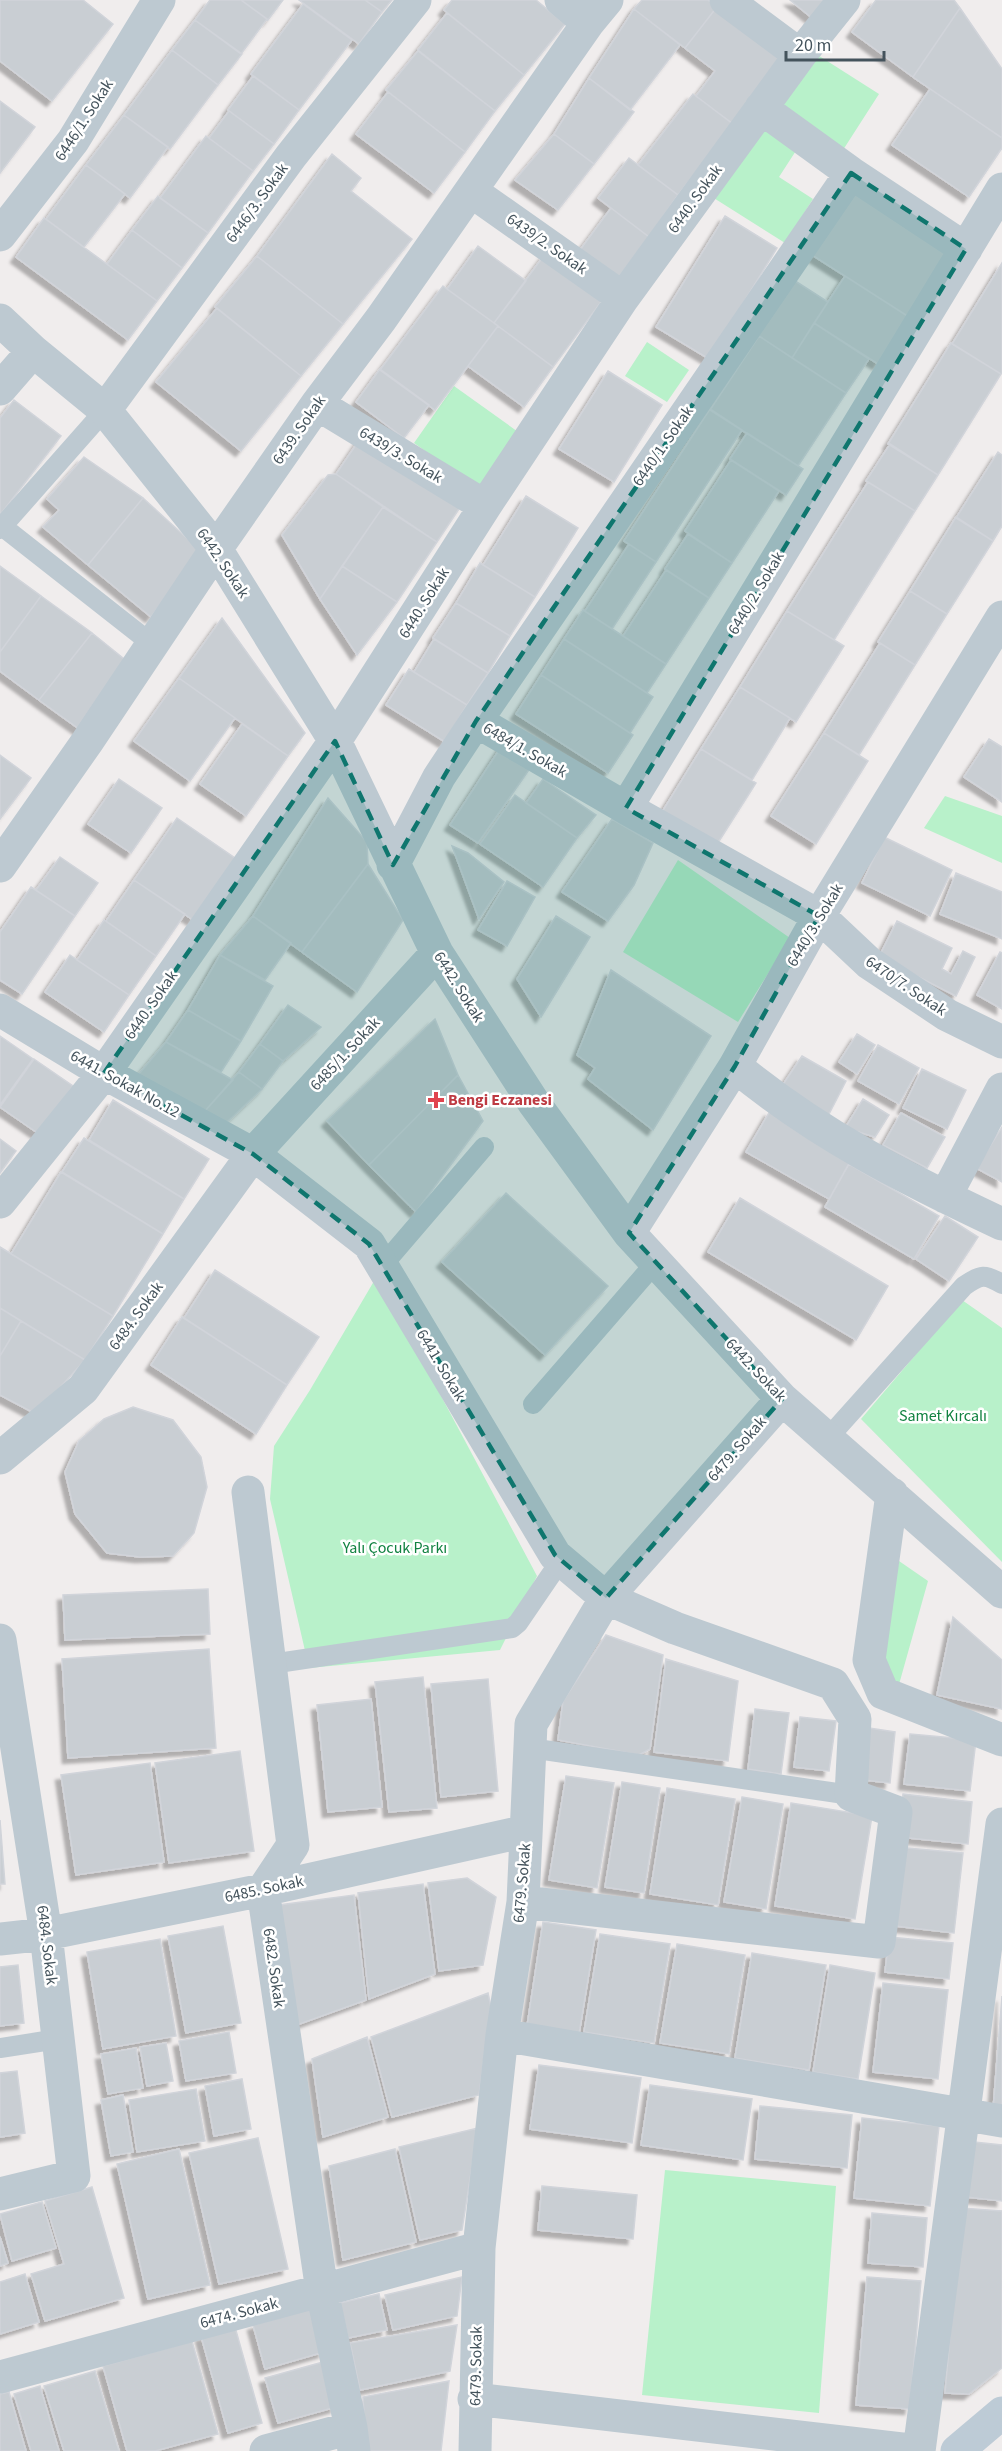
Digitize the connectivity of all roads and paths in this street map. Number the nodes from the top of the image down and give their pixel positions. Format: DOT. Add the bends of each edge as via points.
graph roads {
  1 [pos="159,0"];
  2 [pos="415,0"];
  3 [pos="561,0"];
  4 [pos="726,0"];
  5 [pos="844,0"];
  6 [pos="598,11"];
  7 [pos="800,55"];
  8 [pos="761,108"];
  9 [pos="851,173"];
  10 [pos="1002,189"];
  11 [pos="471,191"];
  12 [pos="0,235"];
  13 [pos="966,249"];
  14 [pos="623,298"];
  15 [pos="0,320"];
  16 [pos="33,351"];
  17 [pos="0,389"];
  18 [pos="317,404"];
  19 [pos="105,410"];
  20 [pos="485,507"];
  21 [pos="1,527"];
  22 [pos="216,549"];
  23 [pos="1002,617"];
  24 [pos="152,644"];
  25 [pos="476,721"];
  26 [pos="335,741"];
  27 [pos="626,808"];
  28 [pos="393,865"];
  29 [pos="0,866"];
  30 [pos="819,916"];
  31 [pos="437,953"];
  32 [pos="0,1010"];
  33 [pos="1002,1042"];
  34 [pos="735,1066"];
  35 [pos="104,1073"];
  36 [pos="1002,1089"];
  37 [pos="484,1147"];
  38 [pos="253,1154"];
  39 [pos="945,1197"];
  40 [pos="0,1202"];
  41 [pos="1002,1224"];
  42 [pos="629,1233"];
  43 [pos="656,1262"];
  44 [pos="382,1266"];
  45 [pos="1002,1284"];
  46 [pos="782,1399"];
  47 [pos="533,1404"];
  48 [pos="827,1439"];
  49 [pos="0,1458"];
  50 [pos="248,1492"];
  51 [pos="892,1494"];
  52 [pos="561,1560"];
  53 [pos="1002,1592"];
  54 [pos="606,1598"];
  55 [pos="0,1640"];
  56 [pos="271,1664"];
  57 [pos="1002,1740"];
  58 [pos="530,1748"];
  59 [pos="851,1795"];
  60 [pos="1002,1824"];
  61 [pos="526,1831"];
  62 [pos="263,1890"];
  63 [pos="523,1902"];
  64 [pos="46,1934"];
  65 [pos="0,1939"];
  66 [pos="502,2035"];
  67 [pos="58,2039"];
  68 [pos="0,2048"];
  69 [pos="963,2114"];
  70 [pos="1002,2121"];
  71 [pos="0,2194"];
  72 [pos="479,2248"];
  73 [pos="322,2291"];
  74 [pos="0,2377"];
  75 [pos="474,2399"];
  76 [pos="1002,2413"];
  77 [pos="353,2440"];
  78 [pos="266,2451"];
  79 [pos="475,2451"];
  80 [pos="919,2451"];
  81 [pos="957,2451"];
  1 -- 12 [label="street, 6446/1. Sokak" via="73,141"];
  2 -- 19 [label="street, 6446/3. Sokak" via="291,156"];
  3 -- 6 [label="street"];
  4 -- 7 [label="street"];
  5 -- 7 [label="street, 6440. Sokak"];
  6 -- 11 [label="street, 6439. Sokak"];
  7 -- 8 [label="street, 6440. Sokak"];
  8 -- 9 [label="street"];
  8 -- 14 [label="street, 6440. Sokak"];
  9 -- 13 [label="street"];
  9 -- 25 [label="street, 6440/1. Sokak"];
  10 -- 13 [label="street, 6440/2. Sokak"];
  11 -- 14 [label="street, 6439/2. Sokak"];
  11 -- 18 [label="street, 6439. Sokak"];
  13 -- 27 [label="street, 6440/2. Sokak"];
  14 -- 20 [label="street, 6440. Sokak"];
  15 -- 16 [label="street, 6442. Sokak"];
  16 -- 17 [label="street"];
  16 -- 19 [label="street, 6442. Sokak"];
  18 -- 20 [label="street, 6439/3. Sokak"];
  18 -- 22 [label="street, 6439. Sokak"];
  19 -- 21 [label="lane"];
  19 -- 22 [label="street, 6442. Sokak"];
  20 -- 26 [label="street, 6440. Sokak"];
  21 -- 24 [label="lane"];
  22 -- 24 [label="street, 6439. Sokak"];
  22 -- 26 [label="street, 6442. Sokak"];
  23 -- 30 [label="street, 6440/3. Sokak"];
  24 -- 29 [label="street, 6439. Sokak"];
  25 -- 27 [label="street, 6484/1. Sokak"];
  25 -- 28 [label="street, 6484/1. Sokak" via="440,777"];
  26 -- 28 [label="street, 6442. Sokak"];
  26 -- 35 [label="street, 6440. Sokak"];
  27 -- 30 [label="street"];
  28 -- 31 [label="street, 6442. Sokak"];
  30 -- 33 [label="street, 6470/7. Sokak" via="869,963 947,1015"];
  30 -- 34 [label="street, 6440/3. Sokak"];
  31 -- 38 [label="street, 6485/1. Sokak"];
  31 -- 42 [label="street, 6442. Sokak" via="534,1102"];
  32 -- 35 [label="street, 6441. Sokak No.12"];
  34 -- 39 [label="street" via="776,1100 849,1146"];
  34 -- 42 [label="street, 6440/3. Sokak"];
  35 -- 38 [label="street, 6441. Sokak No.12"];
  35 -- 40 [label="street, 6440. Sokak"];
  36 -- 39 [label="street"];
  37 -- 44 [label="lane"];
  38 -- 44 [label="street, 6441. Sokak" via="369,1244"];
  38 -- 49 [label="street, 6484. Sokak" via="83,1389"];
  39 -- 41 [label="street"];
  42 -- 43 [label="street, 6442. Sokak"];
  43 -- 46 [label="street, 6442. Sokak"];
  43 -- 47 [label="lane"];
  44 -- 52 [label="street, 6441. Sokak"];
  45 -- 48 [label="lane" via="988,1276 964,1286"];
  46 -- 48 [label="street, 6442. Sokak"];
  46 -- 54 [label="street, 6479. Sokak"];
  48 -- 51 [label="street, 6442. Sokak"];
  50 -- 56 [label="street"];
  51 -- 53 [label="street, 6442. Sokak"];
  51 -- 57 [label="street" via="869,1660 883,1693"];
  52 -- 54 [label="street, 6441. Sokak"];
  52 -- 56 [label="lane" via="512,1628"];
  54 -- 58 [label="street, 6479. Sokak" via="531,1724"];
  54 -- 59 [label="street, 6441. Sokak" via="675,1628 832,1684 855,1719"];
  55 -- 64 [label="street, 6484. Sokak"];
  56 -- 62 [label="street" via="293,1845"];
  58 -- 59 [label="lane"];
  58 -- 61 [label="street, 6479. Sokak"];
  59 -- 63 [label="street" via="896,1812 879,1942"];
  60 -- 69 [label="street"];
  61 -- 62 [label="street, 6485. Sokak"];
  61 -- 63 [label="street, 6479. Sokak"];
  62 -- 64 [label="street, 6485. Sokak"];
  62 -- 73 [label="street, 6482. Sokak"];
  63 -- 66 [label="street, 6479. Sokak"];
  64 -- 65 [label="street, 6485. Sokak"];
  64 -- 67 [label="street, 6484. Sokak"];
  66 -- 69 [label="street"];
  66 -- 72 [label="street, 6479. Sokak"];
  67 -- 68 [label="lane"];
  67 -- 71 [label="street, 6484. Sokak" via="74,2176"];
  69 -- 70 [label="street"];
  69 -- 80 [label="street"];
  72 -- 73 [label="street, 6474. Sokak"];
  72 -- 75 [label="street, 6479. Sokak"];
  73 -- 74 [label="street, 6474. Sokak"];
  73 -- 77 [label="street, 6482. Sokak"];
  75 -- 79 [label="street, 6479. Sokak"];
  75 -- 80 [label="street"];
  76 -- 81 [label="street"];
  77 -- 78 [label="street"];
}
